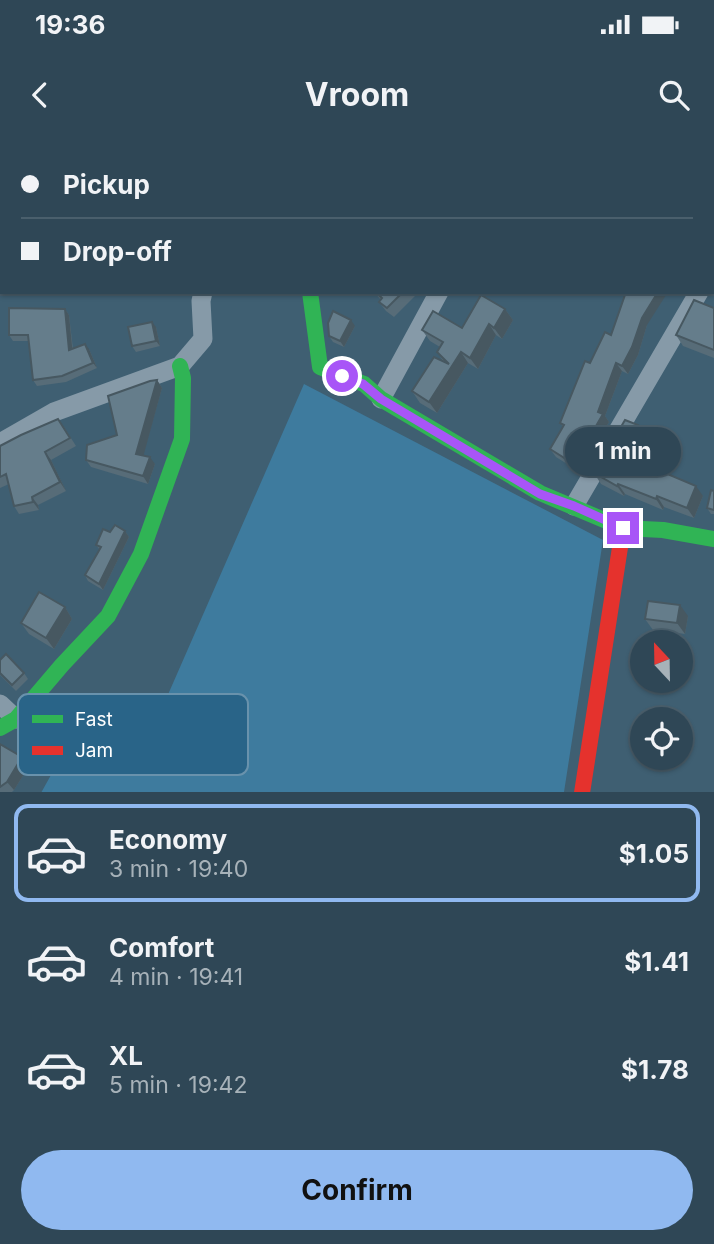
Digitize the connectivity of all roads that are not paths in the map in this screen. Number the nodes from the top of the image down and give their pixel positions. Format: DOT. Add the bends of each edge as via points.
graph roads {
  1 [pos="203,294"];
  2 [pos="310,294"];
  3 [pos="438,294"];
  4 [pos="698,294"];
  5 [pos="180,366"];
  6 [pos="381,399"];
  7 [pos="0,443"];
  8 [pos="574,506"];
  9 [pos="623,528"];
  10 [pos="714,539"];
  11 [pos="35,694"];
  12 [pos="0,704"];
  13 [pos="8,723"];
  14 [pos="582,792"];
  1 -- 5 [label="street" via="203,339"];
  2 -- 6 [label="street" via="320,367 363,384"];
  3 -- 6 [label="street"];
  4 -- 8 [label="street"];
  5 -- 7 [label="street" via="54,412"];
  5 -- 11 [label="street" via="182,439 141,554 108,616"];
  6 -- 8 [label="street" via="540,494"];
  8 -- 9 [label="street"];
  9 -- 10 [label="street"];
  9 -- 14 [label="street"];
  12 -- 13 [label="street"];
}
